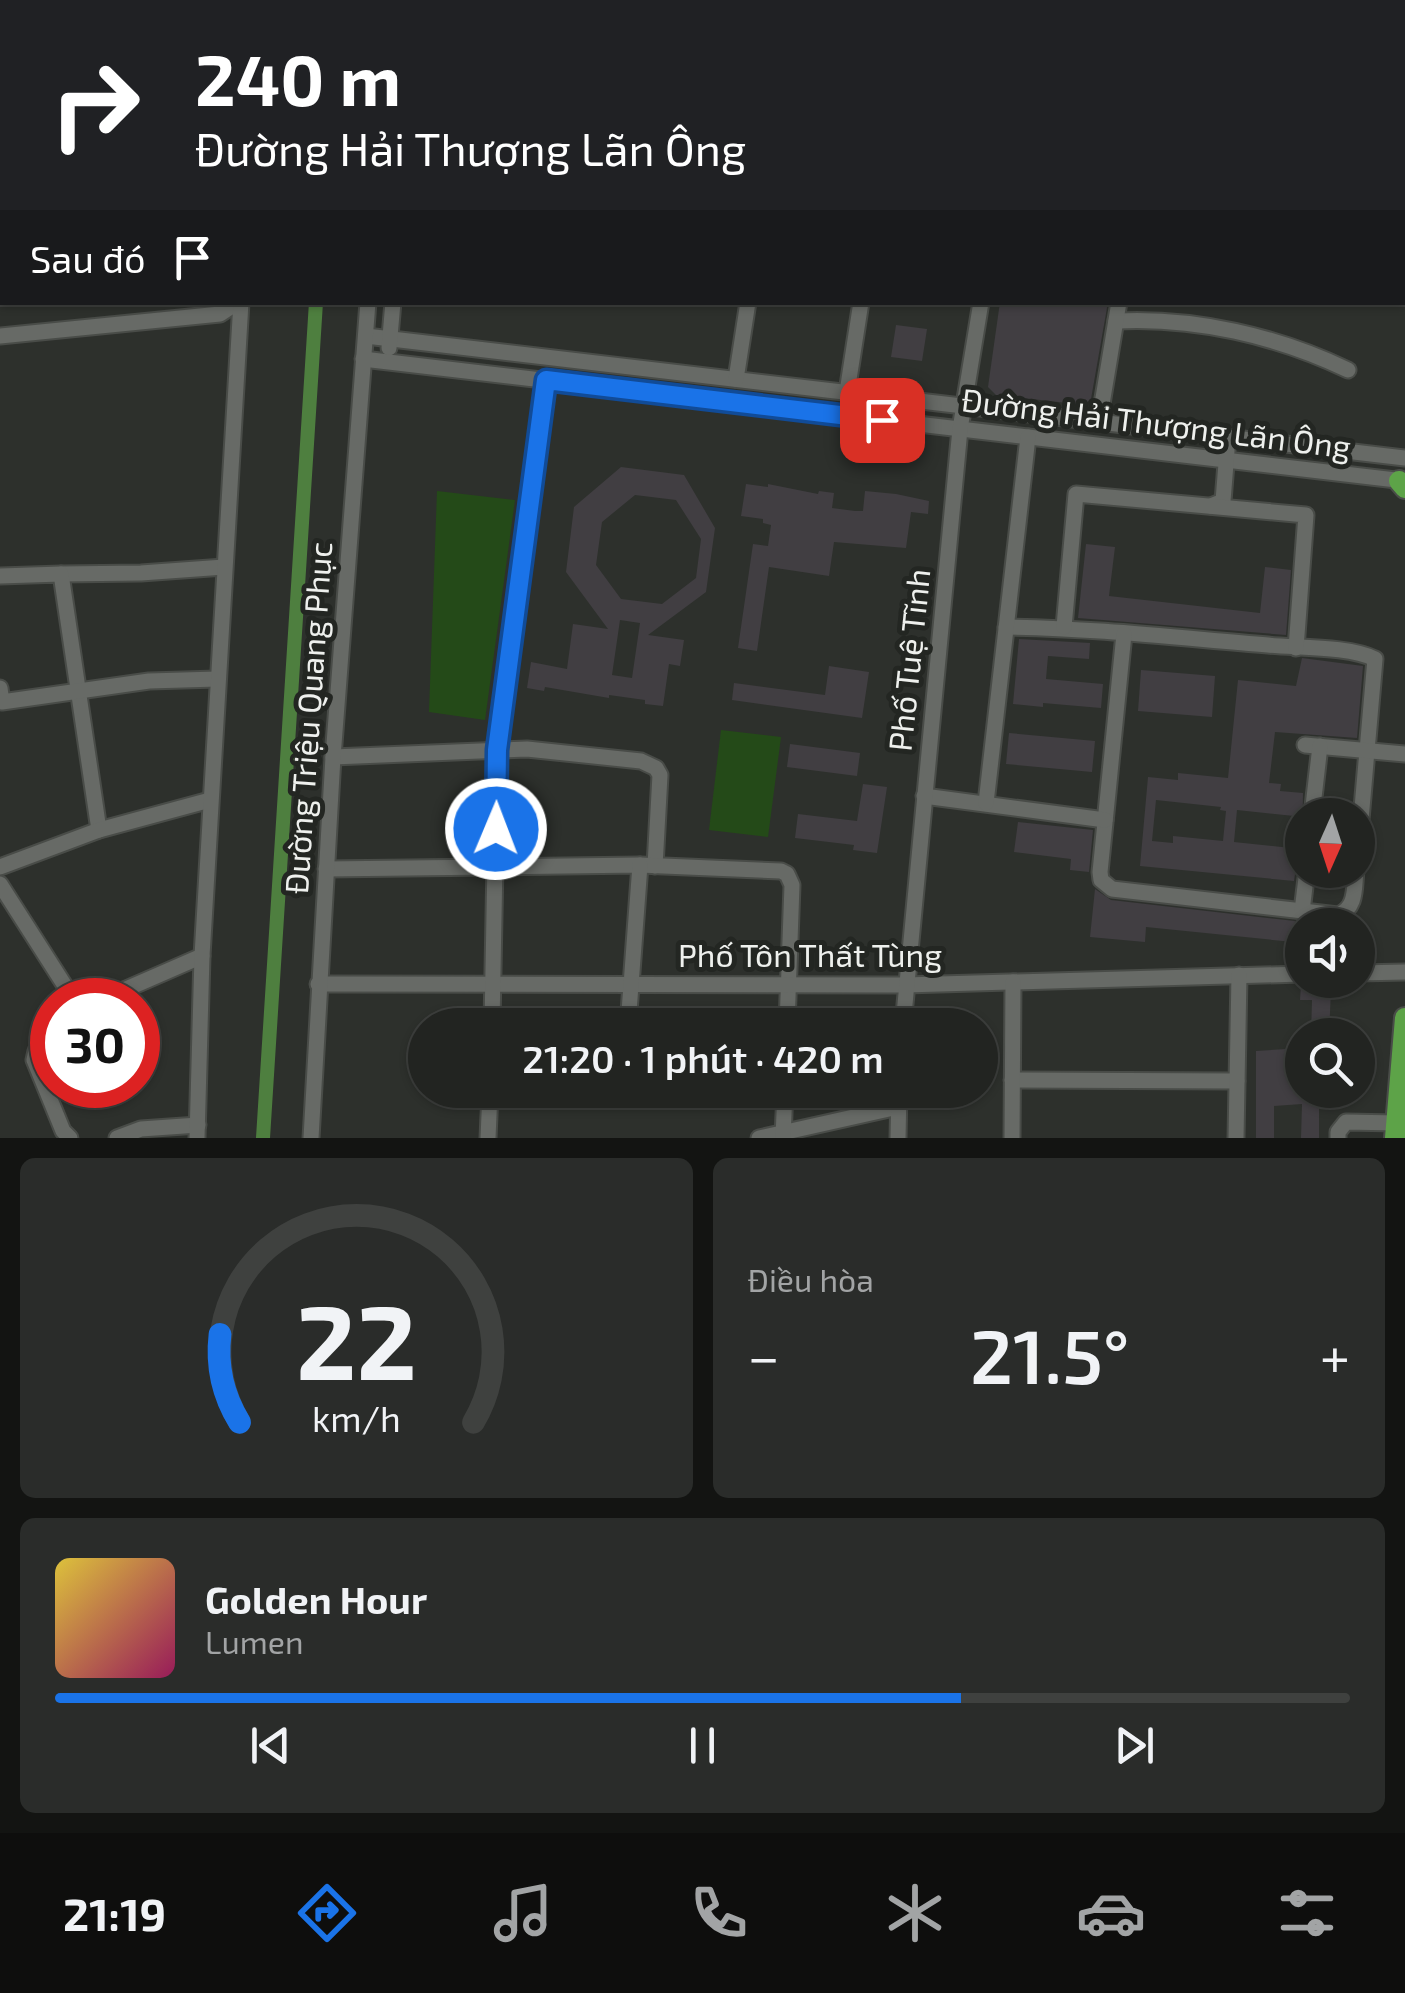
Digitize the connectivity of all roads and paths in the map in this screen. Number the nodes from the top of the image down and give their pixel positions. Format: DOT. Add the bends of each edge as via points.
graph roads {
  1 [pos="234,305"];
  2 [pos="239,305"];
  3 [pos="368,305"];
  4 [pos="393,305"];
  5 [pos="748,305"];
  6 [pos="861,305"];
  7 [pos="981,305"];
  8 [pos="1118,305"];
  9 [pos="1116,320"];
  10 [pos="0,336"];
  11 [pos="366,336"];
  12 [pos="390,339"];
  13 [pos="364,359"];
  14 [pos="388,362"];
  15 [pos="648,369"];
  16 [pos="1348,370"];
  17 [pos="736,379"];
  18 [pos="546,380"];
  19 [pos="646,392"];
  20 [pos="848,392"];
  21 [pos="964,407"];
  22 [pos="1098,422"];
  23 [pos="960,429"];
  24 [pos="1028,437"];
  25 [pos="1228,437"];
  26 [pos="1405,458"];
  27 [pos="1226,460"];
  28 [pos="1403,483"];
  29 [pos="1211,506"];
  30 [pos="224,567"];
  31 [pos="61,574"];
  32 [pos="0,576"];
  33 [pos="1006,626"];
  34 [pos="1064,627"];
  35 [pos="1124,634"];
  36 [pos="1296,648"];
  37 [pos="218,680"];
  38 [pos="0,688"];
  39 [pos="78,690"];
  40 [pos="497,750"];
  41 [pos="1368,750"];
  42 [pos="1405,754"];
  43 [pos="333,757"];
  44 [pos="924,796"];
  45 [pos="1312,798"];
  46 [pos="1363,798"];
  47 [pos="210,800"];
  48 [pos="986,803"];
  49 [pos="1105,820"];
  50 [pos="100,830"];
  51 [pos="648,866"];
  52 [pos="0,867"];
  53 [pos="495,867"];
  54 [pos="326,869"];
  55 [pos="0,884"];
  56 [pos="1285,909"];
  57 [pos="202,956"];
  58 [pos="1405,972"];
  59 [pos="1375,973"];
  60 [pos="1238,974"];
  61 [pos="1285,974"];
  62 [pos="60,978"];
  63 [pos="152,978"];
  64 [pos="1013,982"];
  65 [pos="318,984"];
  66 [pos="493,984"];
  67 [pos="632,984"];
  68 [pos="788,985"];
  69 [pos="906,985"];
  70 [pos="492,1008"];
  71 [pos="630,1008"];
  72 [pos="787,1008"];
  73 [pos="904,1008"];
  74 [pos="1405,1018"];
  75 [pos="1012,1080"];
  76 [pos="1237,1082"];
  77 [pos="54,1108"];
  78 [pos="489,1108"];
  79 [pos="784,1108"];
  80 [pos="868,1108"];
  81 [pos="899,1108"];
  82 [pos="1396,1130"];
  83 [pos="198,1132"];
  84 [pos="783,1136"];
  85 [pos="70,1138"];
  86 [pos="116,1138"];
  87 [pos="311,1138"];
  88 [pos="488,1138"];
  89 [pos="759,1138"];
  90 [pos="898,1138"];
  91 [pos="1012,1138"];
  92 [pos="1236,1138"];
  93 [pos="1338,1138"];
  1 -- 10 [label="street" via="220,314"];
  2 -- 30 [label="street"];
  3 -- 11 [label="street, Đường Triệu Quang Phục"];
  4 -- 12 [label="street"];
  5 -- 17 [label="street"];
  6 -- 20 [label="street"];
  7 -- 21 [label="street, Phố Tuệ Tĩnh"];
  8 -- 9 [label="street"];
  9 -- 16 [label="street" via="1158,318 1226,328"];
  9 -- 22 [label="street"];
  11 -- 12 [label="street, Đường Hải Thượng Lãn Ông"];
  11 -- 13 [label="street, Đường Triệu Quang Phục"];
  12 -- 14 [label="street"];
  12 -- 15 [label="street, Đường Hải Thượng Lãn Ông"];
  13 -- 14 [label="street, Đường Hải Thượng Lãn Ông"];
  13 -- 43 [label="street, Đường Triệu Quang Phục"];
  14 -- 18 [label="street, Đường Hải Thượng Lãn Ông"];
  15 -- 17 [label="street, Đường Hải Thượng Lãn Ông"];
  15 -- 19 [label="street"];
  17 -- 20 [label="street, Đường Hải Thượng Lãn Ông"];
  18 -- 19 [label="street, Đường Hải Thượng Lãn Ông"];
  18 -- 40 [label="street"];
  19 -- 23 [label="street, Đường Hải Thượng Lãn Ông"];
  20 -- 21 [label="street, Đường Hải Thượng Lãn Ông"];
  21 -- 22 [label="street, Đường Hải Thượng Lãn Ông"];
  21 -- 23 [label="street, Phố Tuệ Tĩnh"];
  22 -- 25 [label="street, Đường Hải Thượng Lãn Ông"];
  23 -- 24 [label="street, Đường Hải Thượng Lãn Ông"];
  23 -- 44 [label="street, Phố Tuệ Tĩnh"];
  24 -- 27 [label="street, Đường Hải Thượng Lãn Ông"];
  24 -- 33 [label="street"];
  25 -- 26 [label="street, Đường Hải Thượng Lãn Ông"];
  25 -- 27 [label="street"];
  27 -- 28 [label="street, Đường Hải Thượng Lãn Ông"];
  27 -- 29 [label="street" via="1223,501"];
  29 -- 34 [label="street" via="1076,494"];
  29 -- 36 [label="street" via="1306,515"];
  30 -- 31 [label="street"];
  30 -- 37 [label="street"];
  31 -- 32 [label="street"];
  31 -- 39 [label="street"];
  33 -- 34 [label="street"];
  33 -- 48 [label="street"];
  34 -- 35 [label="street"];
  35 -- 36 [label="street"];
  35 -- 49 [label="street"];
  36 -- 41 [label="street" via="1375,659"];
  37 -- 39 [label="street"];
  37 -- 47 [label="street"];
  38 -- 39 [label="street" via="2,702"];
  39 -- 50 [label="street"];
  40 -- 43 [label="street"];
  40 -- 51 [label="street" via="622,759 656,768"];
  40 -- 53 [label="street"];
  41 -- 42 [label="street"];
  41 -- 45 [label="street" via="1312,745"];
  41 -- 46 [label="street"];
  43 -- 54 [label="street, Đường Triệu Quang Phục"];
  44 -- 48 [label="street"];
  44 -- 69 [label="street, Phố Tuệ Tĩnh"];
  47 -- 50 [label="street"];
  47 -- 57 [label="street"];
  48 -- 49 [label="street"];
  49 -- 56 [label="street" via="1100,872 1112,889"];
  50 -- 52 [label="street"];
  51 -- 53 [label="street"];
  51 -- 67 [label="street"];
  51 -- 68 [label="street" via="787,874"];
  53 -- 54 [label="street"];
  53 -- 66 [label="street"];
  54 -- 65 [label="street, Đường Triệu Quang Phục"];
  55 -- 62 [label="street"];
  57 -- 63 [label="street"];
  57 -- 83 [label="street"];
  58 -- 59 [label="street"];
  60 -- 61 [label="street, Phố Tôn Thất Tùng"];
  60 -- 64 [label="street, Phố Tôn Thất Tùng"];
  60 -- 76 [label="street"];
  64 -- 69 [label="street, Phố Tôn Thất Tùng"];
  64 -- 75 [label="street"];
  65 -- 66 [label="street, Phố Tôn Thất Tùng"];
  65 -- 87 [label="street, Đường Triệu Quang Phục"];
  66 -- 67 [label="street, Phố Tôn Thất Tùng"];
  66 -- 70 [label="street"];
  67 -- 68 [label="street, Phố Tôn Thất Tùng"];
  67 -- 71 [label="street"];
  68 -- 69 [label="street, Phố Tôn Thất Tùng"];
  68 -- 72 [label="street"];
  69 -- 73 [label="street, Phố Tuệ Tĩnh"];
  74 -- 82 [label="highway"];
  75 -- 76 [label="street"];
  75 -- 91 [label="street"];
  76 -- 92 [label="street"];
  77 -- 85 [label="street"];
  78 -- 88 [label="street"];
  79 -- 84 [label="street"];
  80 -- 84 [label="street"];
  81 -- 90 [label="street"];
  82 -- 93 [label="street" via="1346,1122"];
  83 -- 86 [label="street" via="140,1129"];
  84 -- 89 [label="street"];
}
